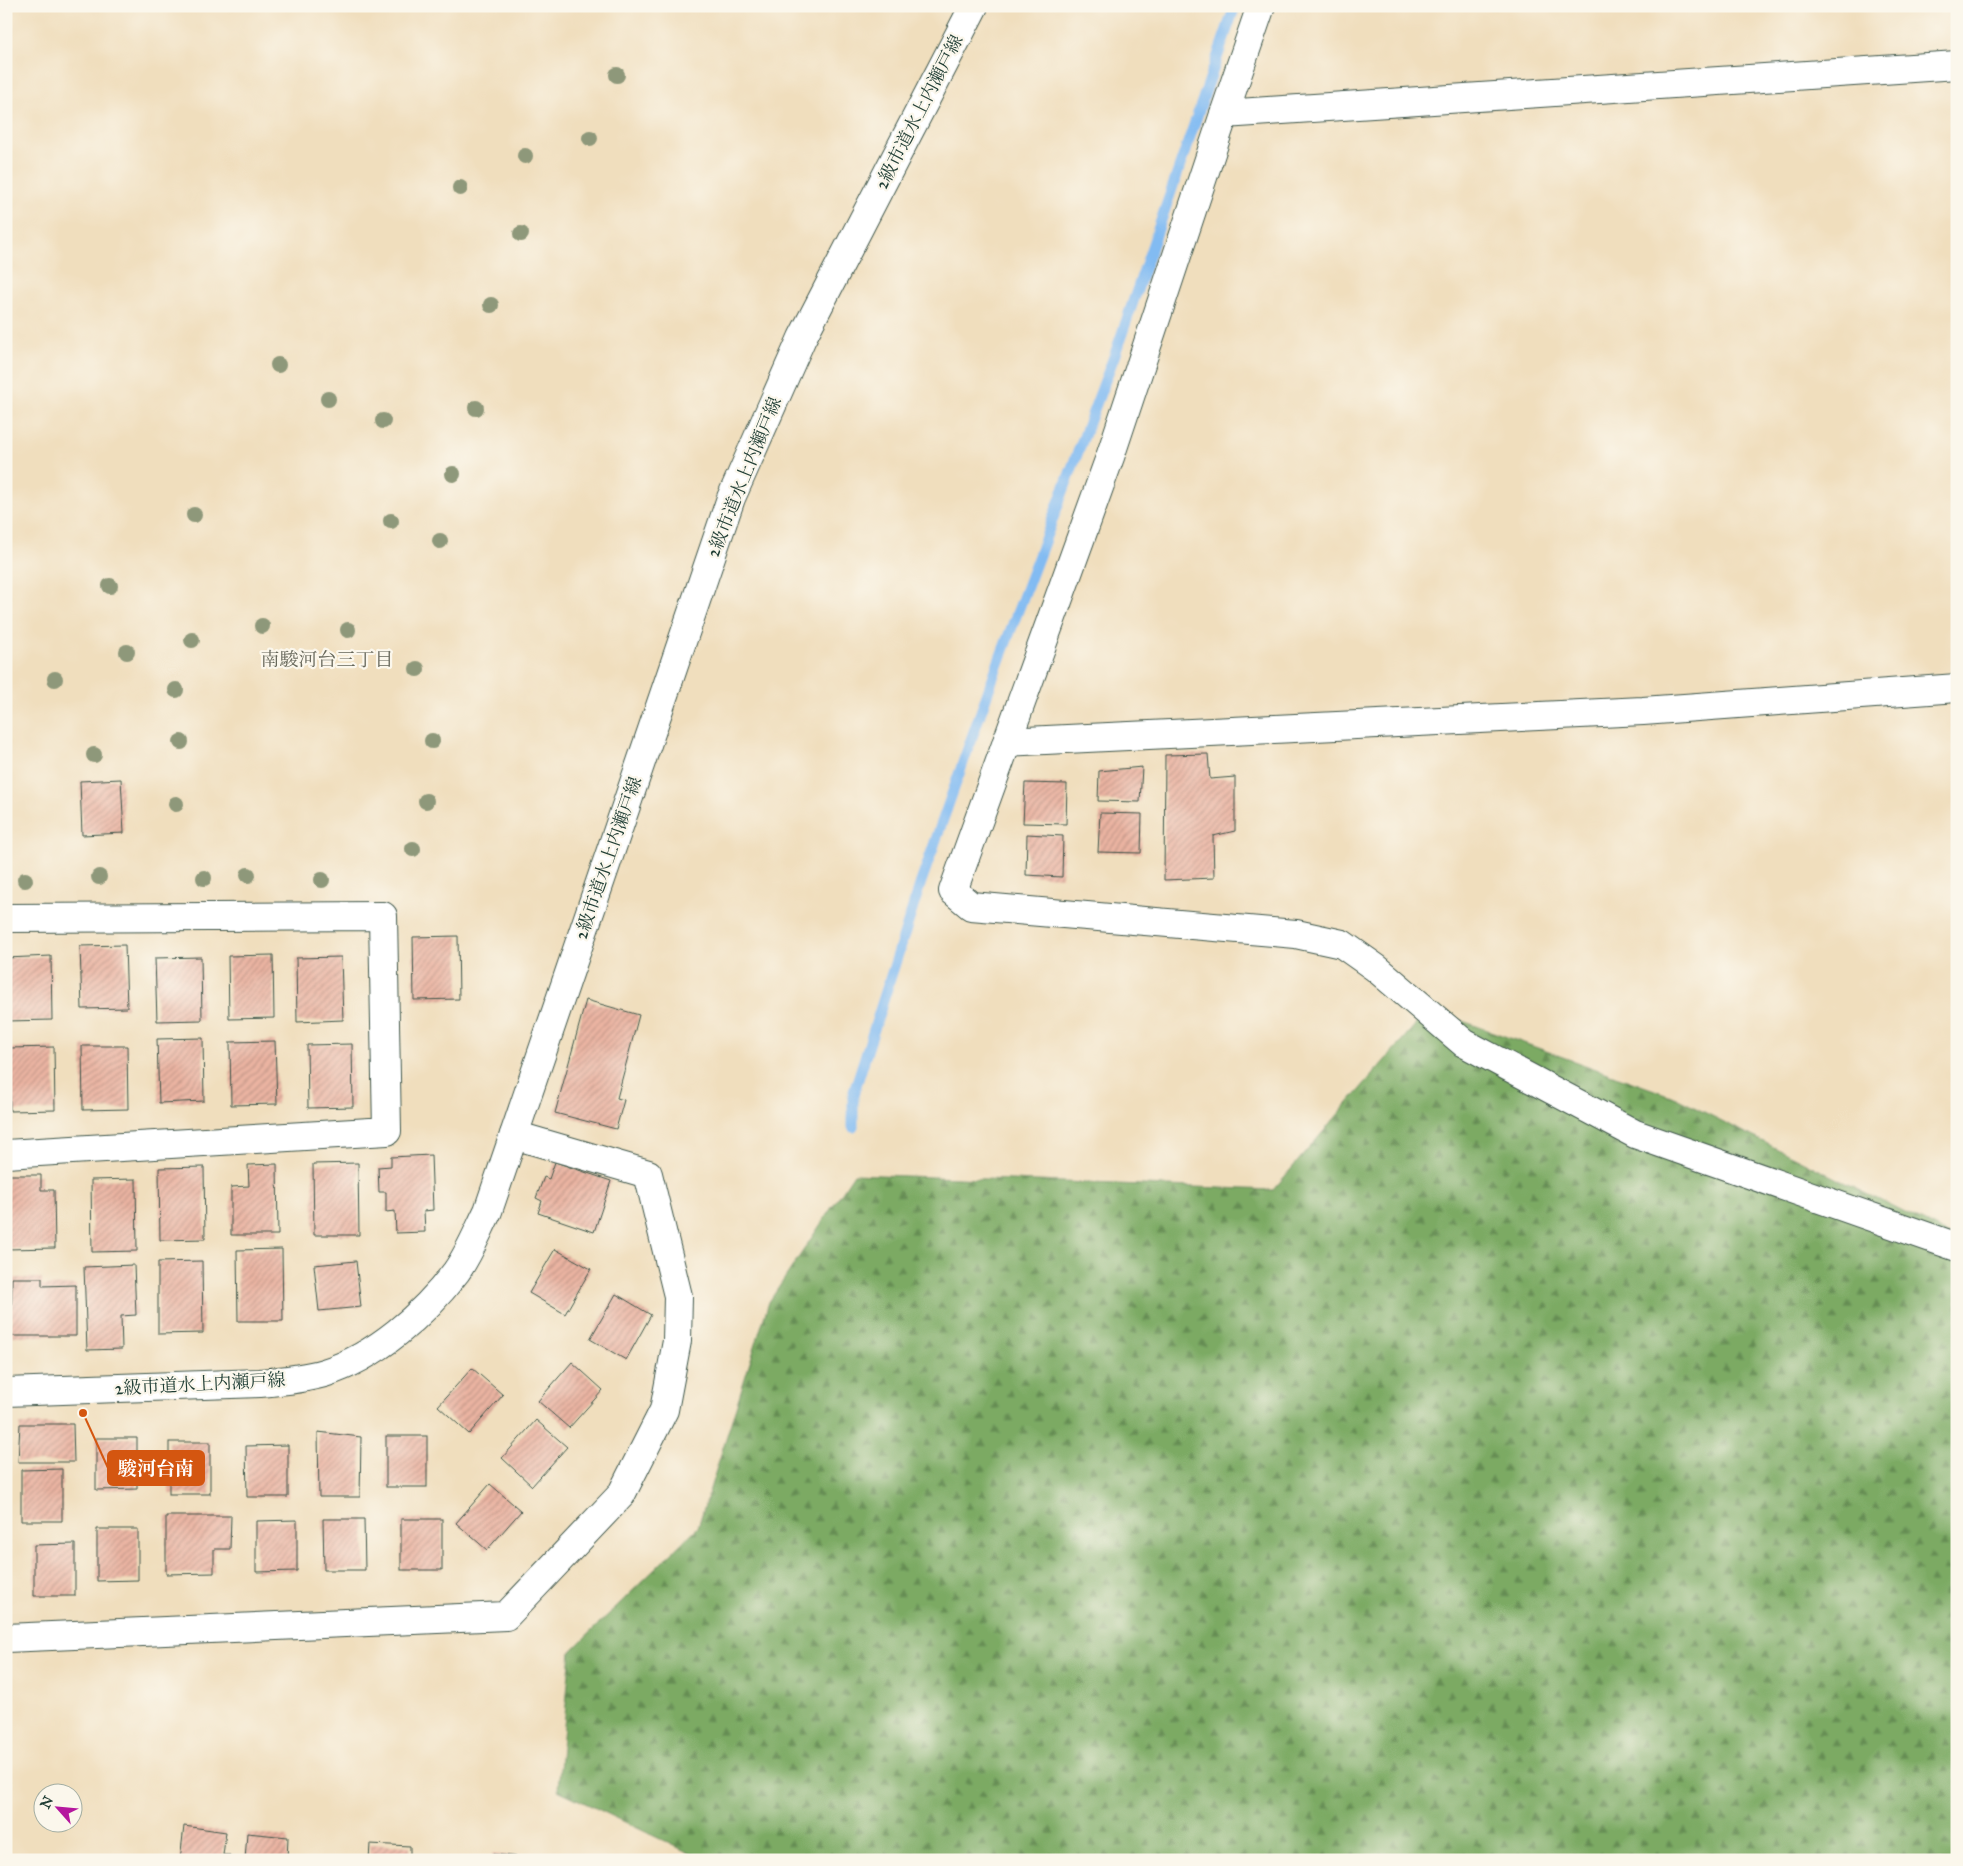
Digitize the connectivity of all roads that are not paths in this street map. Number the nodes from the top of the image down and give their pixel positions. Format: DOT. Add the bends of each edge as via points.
graph roads {
  1 [pos="974,6"];
  2 [pos="1261,6"];
  3 [pos="1957,65"];
  4 [pos="1224,114"];
  5 [pos="1957,688"];
  6 [pos="1007,742"];
  7 [pos="6,918"];
  8 [pos="514,1135"];
  9 [pos="6,1154"];
  10 [pos="1957,1248"];
  11 [pos="6,1392"];
  12 [pos="6,1638"];
  1 -- 8 [label="street, 2級市道水上内瀬戸線" via="802,338 731,498"];
  2 -- 4 [label="street"];
  3 -- 4 [label="street"];
  4 -- 6 [label="street" via="1110,457"];
  5 -- 6 [label="street" via="1643,711"];
  6 -- 10 [label="street" via="953,892 971,906 1296,934 1342,944 1376,968 1464,1043 1635,1134"];
  7 -- 9 [label="street" via="383,916 387,1131"];
  8 -- 11 [label="street, 2級市道水上内瀬戸線" via="488,1211 457,1271 422,1311 391,1337 352,1362 287,1381"];
  8 -- 12 [label="street" via="648,1174 678,1296 677,1341 664,1410 622,1495 506,1616"];
}
